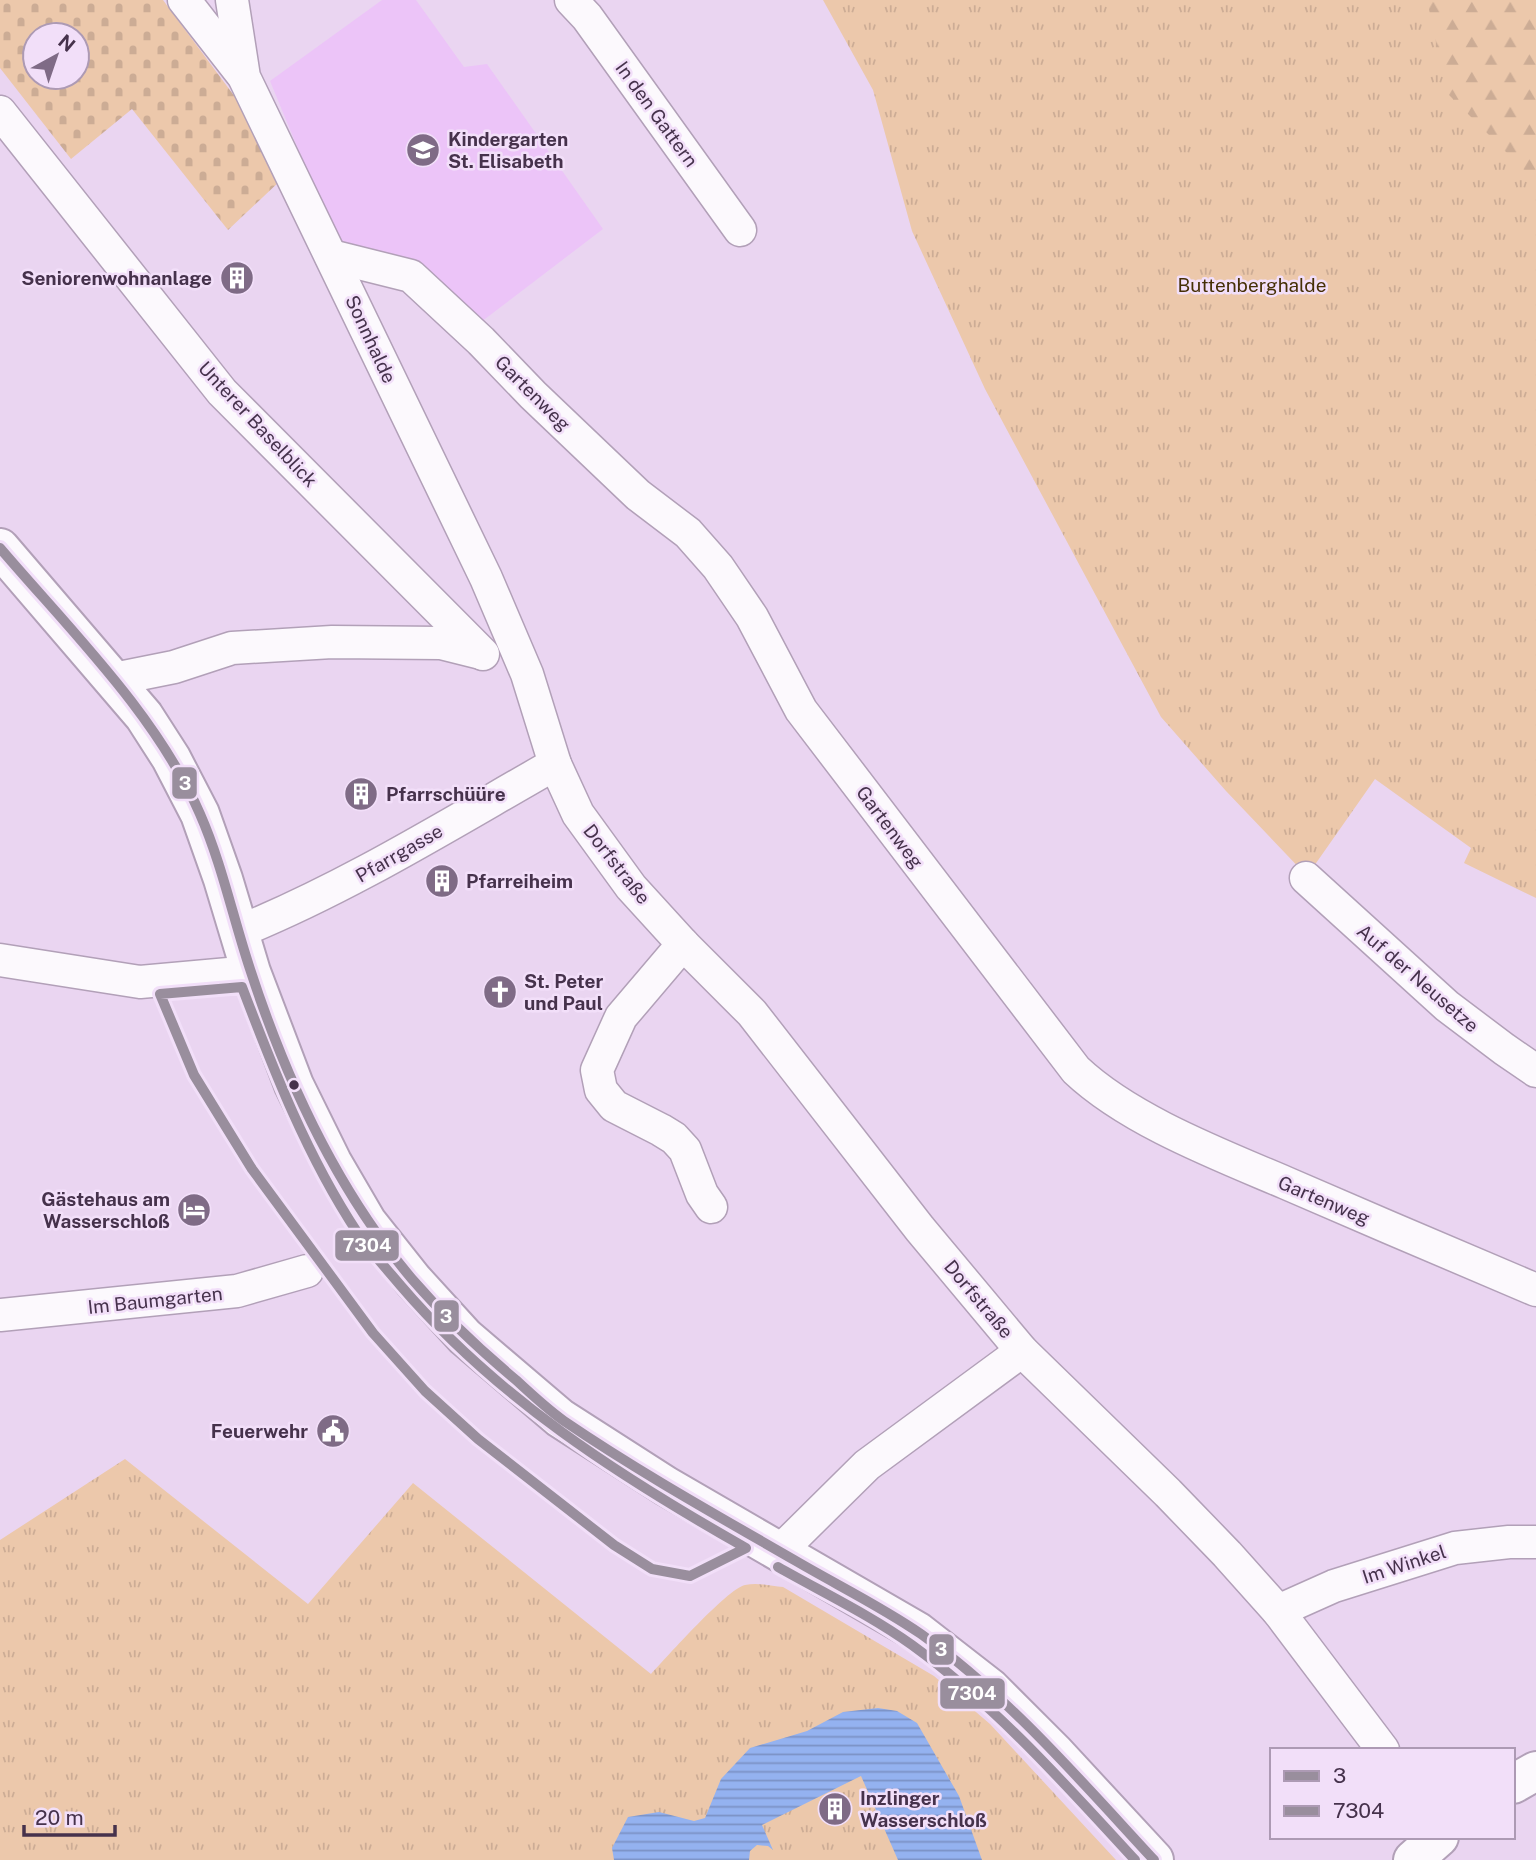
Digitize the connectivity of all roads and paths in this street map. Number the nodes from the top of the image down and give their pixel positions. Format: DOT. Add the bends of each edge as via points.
graph roads {
  1 [pos="184,0"];
  2 [pos="232,0"];
  3 [pos="571,0"];
  4 [pos="244,77"];
  5 [pos="0,112"];
  6 [pos="740,230"];
  7 [pos="331,256"];
  8 [pos="0,548"];
  9 [pos="483,654"];
  10 [pos="527,674"];
  11 [pos="114,679"];
  12 [pos="555,764"];
  13 [pos="1306,878"];
  14 [pos="239,932"];
  15 [pos="683,944"];
  16 [pos="0,960"];
  17 [pos="251,972"];
  18 [pos="1536,1071"];
  19 [pos="711,1207"];
  20 [pos="307,1270"];
  21 [pos="1536,1290"];
  22 [pos="0,1315"];
  23 [pos="1022,1351"];
  24 [pos="1536,1542"];
  25 [pos="780,1551"];
  26 [pos="1278,1611"];
  27 [pos="1381,1748"];
  28 [pos="1536,1771"];
  29 [pos="1515,1783"];
  30 [pos="1437,1839"];
  31 [pos="1154,1860"];
  32 [pos="1413,1860"];
  1 -- 4 [label="street"];
  2 -- 4 [label="street, Sonnhalde"];
  3 -- 6 [label="street, In den Gattern"];
  4 -- 7 [label="street, Sonnhalde"];
  5 -- 9 [label="street, Unterer Baselblick" via="222,392"];
  7 -- 10 [label="street, Sonnhalde" via="486,578"];
  7 -- 21 [label="street, Gartenweg" via="411,276 638,495 688,533 752,617 802,710 1076,1070 1094,1087 1222,1156"];
  8 -- 11 [label="street"];
  9 -- 10 [label="street"];
  9 -- 11 [label="street" via="441,643 332,642 232,648 174,667"];
  10 -- 12 [label="street, Dorfstraße"];
  11 -- 14 [label="street" via="171,758 200,814"];
  12 -- 14 [label="street, Pfarrgasse" via="349,882"];
  12 -- 15 [label="street, Dorfstraße" via="578,814 631,887"];
  13 -- 18 [label="street, Auf der Neusetze" via="1447,1006"];
  14 -- 17 [label="street"];
  15 -- 19 [label="street" via="621,1017 597,1070 601,1090 614,1106 667,1134 685,1150"];
  15 -- 23 [label="street, Dorfstraße" via="752,1013 920,1229"];
  16 -- 17 [label="street" via="140,982"];
  17 -- 25 [label="street" via="294,1084 360,1210 465,1337 560,1418"];
  20 -- 22 [label="street, Im Baumgarten" via="237,1291"];
  23 -- 25 [label="street, Dorfstraße" via="867,1465"];
  23 -- 26 [label="street, Dorfstraße" via="1168,1493"];
  24 -- 26 [label="street, Im Winkel" via="1455,1548 1334,1587"];
  25 -- 31 [label="street" via="918,1633 990,1688"];
  26 -- 27 [label="street, Dorfstraße"];
  28 -- 29 [label="street"];
  30 -- 32 [label="street"];
}
